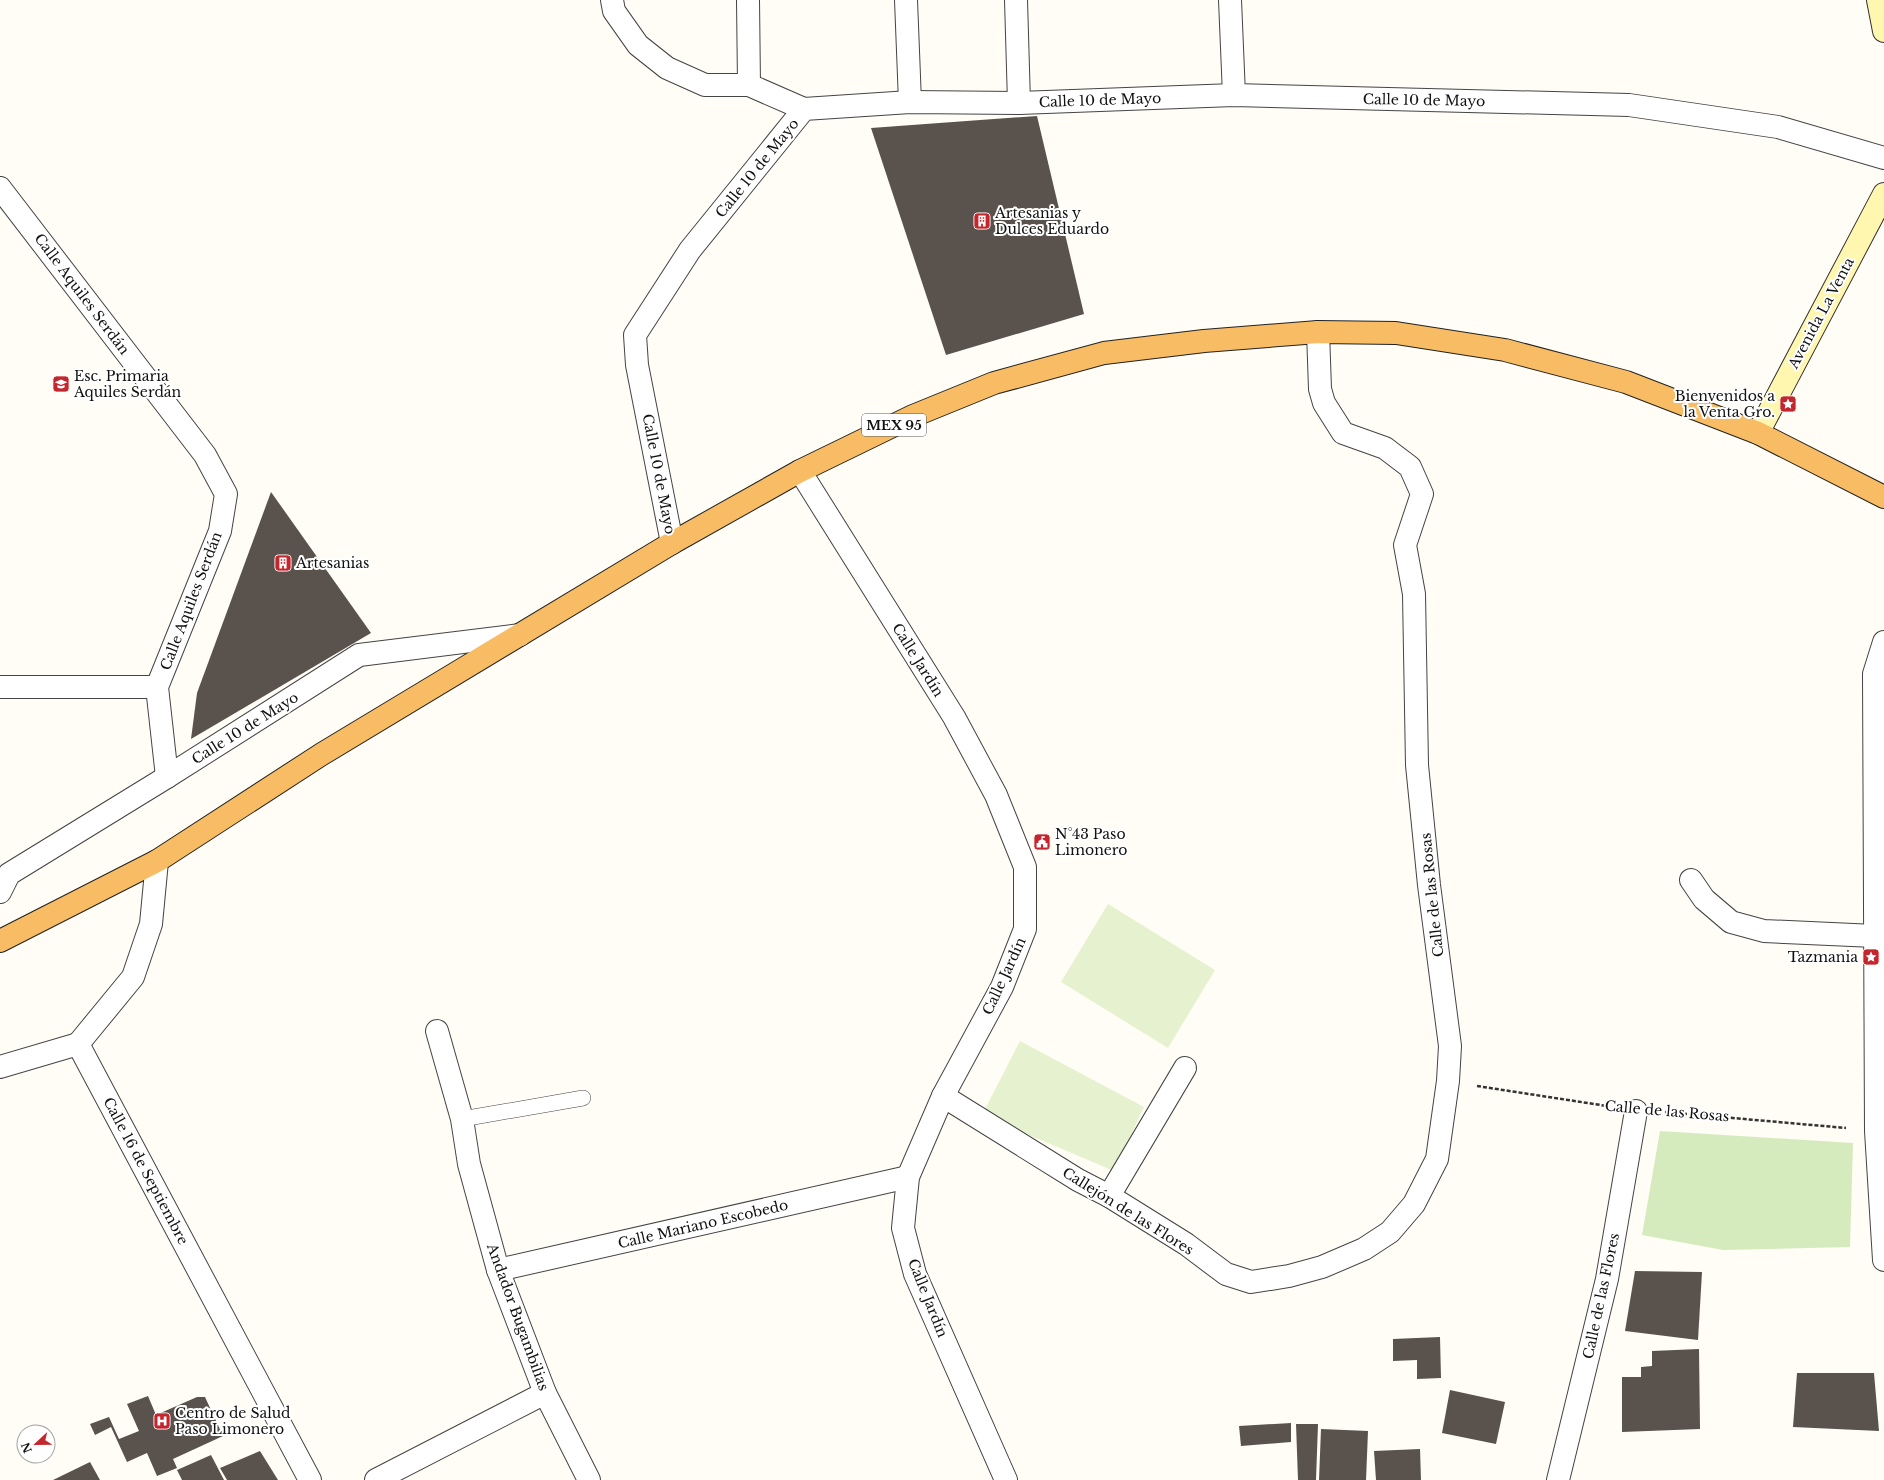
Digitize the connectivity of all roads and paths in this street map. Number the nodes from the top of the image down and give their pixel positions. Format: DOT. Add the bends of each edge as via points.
graph roads {
  1 [pos="612,0"];
  2 [pos="748,0"];
  3 [pos="906,0"];
  4 [pos="1016,0"];
  5 [pos="1230,0"];
  6 [pos="1878,0"];
  7 [pos="1884,31"];
  8 [pos="749,85"];
  9 [pos="1234,95"];
  10 [pos="910,102"];
  11 [pos="1019,103"];
  12 [pos="804,109"];
  13 [pos="1884,158"];
  14 [pos="0,188"];
  15 [pos="1884,194"];
  16 [pos="1318,332"];
  17 [pos="1758,433"];
  18 [pos="800,471"];
  19 [pos="1884,497"];
  20 [pos="672,542"];
  21 [pos="520,635"];
  22 [pos="1884,642"];
  23 [pos="0,687"];
  24 [pos="157,687"];
  25 [pos="167,777"];
  26 [pos="157,861"];
  27 [pos="1692,880"];
  28 [pos="0,892"];
  29 [pos="1875,936"];
  30 [pos="0,940"];
  31 [pos="437,1031"];
  32 [pos="78,1044"];
  33 [pos="0,1067"];
  34 [pos="1185,1068"];
  35 [pos="1448,1081"];
  36 [pos="943,1096"];
  37 [pos="583,1098"];
  38 [pos="1636,1111"];
  39 [pos="462,1119"];
  40 [pos="1876,1131"];
  41 [pos="908,1178"];
  42 [pos="1109,1196"];
  43 [pos="1884,1260"];
  44 [pos="498,1270"];
  45 [pos="545,1394"];
  46 [pos="310,1480"];
  47 [pos="376,1480"];
  48 [pos="589,1480"];
  49 [pos="1006,1480"];
  50 [pos="1558,1480"];
  1 -- 8 [label="street" via="614,11 638,45 667,68 705,86"];
  2 -- 8 [label="street"];
  3 -- 10 [label="street"];
  4 -- 11 [label="street"];
  5 -- 9 [label="street"];
  6 -- 7 [label="main road"];
  8 -- 12 [label="street"];
  9 -- 11 [label="street, Calle 10 de Mayo"];
  9 -- 13 [label="street, Calle 10 de Mayo" via="1629,105 1778,127"];
  10 -- 11 [label="street, Calle 10 de Mayo"];
  10 -- 12 [label="street, Calle 10 de Mayo"];
  12 -- 20 [label="street, Calle 10 de Mayo" via="690,250 635,336 637,366"];
  14 -- 24 [label="street, Calle Aquiles Serdán" via="205,455 226,494 220,531"];
  15 -- 17 [label="main road, Avenida La Venta"];
  16 -- 17 [label="highway, MEX 95" via="1396,333 1505,350 1626,382"];
  16 -- 18 [label="highway, MEX 95" via="1204,341 1104,353 994,383 913,416"];
  16 -- 35 [label="street, Calle de las Rosas" via="1320,389 1324,403 1343,433 1385,448 1410,467 1422,494 1405,545 1414,594 1417,765 1429,885 1450,1046"];
  17 -- 19 [label="highway, MEX 95"];
  18 -- 20 [label="highway, MEX 95"];
  18 -- 36 [label="street, Calle Jardín" via="954,717 996,795 1026,867 1025,929 1002,987"];
  20 -- 21 [label="highway, MEX 95"];
  21 -- 25 [label="street, Calle 10 de Mayo" via="359,655"];
  21 -- 26 [label="highway, MEX 95" via="322,754"];
  22 -- 29 [label="street" via="1874,674"];
  23 -- 24 [label="street"];
  24 -- 25 [label="street, Calle Aquiles Serdán"];
  25 -- 28 [label="street, Calle 10 de Mayo" via="9,874"];
  26 -- 30 [label="highway, MEX 95"];
  26 -- 32 [label="street" via="151,924 133,977"];
  27 -- 29 [label="street" via="1704,899 1732,922 1764,931"];
  29 -- 40 [label="street"];
  31 -- 39 [label="street, Andador Bugambilias"];
  32 -- 33 [label="street"];
  32 -- 46 [label="street, Calle 16 de Septiembre"];
  34 -- 42 [label="street"];
  35 -- 38 [label="path, Calle de las Rosas"];
  35 -- 42 [label="street, Callejón de las Flores" via="1437,1159 1414,1204 1390,1232 1364,1249 1322,1267 1251,1282 1226,1274 1186,1244"];
  36 -- 41 [label="street, Calle Jardín"];
  36 -- 42 [label="street, Callejón de las Flores" via="1078,1180"];
  37 -- 39 [label="lane"];
  38 -- 40 [label="path, Calle de las Rosas"];
  38 -- 50 [label="street, Calle de las Flores" via="1607,1279"];
  39 -- 44 [label="street, Andador Bugambilias" via="469,1164"];
  40 -- 43 [label="street"];
  41 -- 44 [label="street, Calle Mariano Escobedo"];
  41 -- 49 [label="street, Calle Jardín" via="903,1228 915,1274"];
  44 -- 45 [label="street, Andador Bugambilias"];
  45 -- 47 [label="street"];
  45 -- 48 [label="street, Andador Bugambilias"];
}
